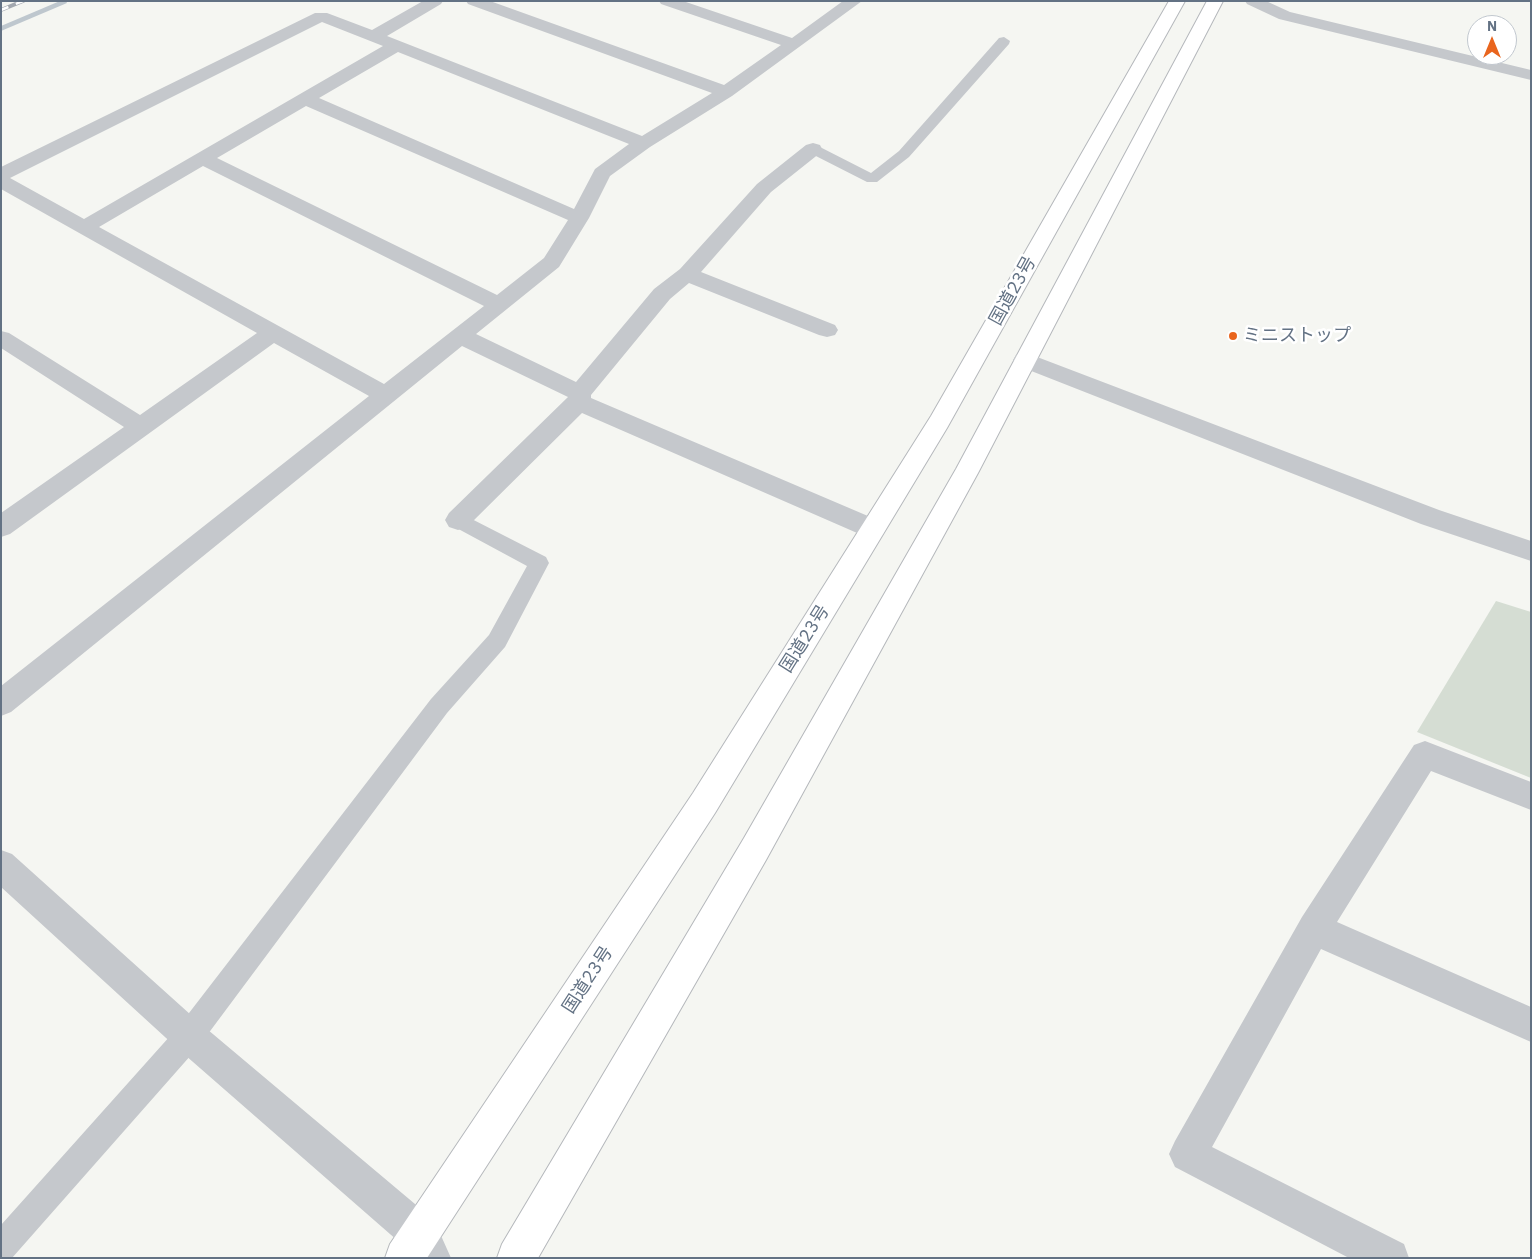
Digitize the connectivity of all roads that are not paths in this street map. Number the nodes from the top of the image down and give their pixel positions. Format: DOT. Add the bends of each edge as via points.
graph roads {
  1 [pos="435,1"];
  2 [pos="474,1"];
  3 [pos="667,1"];
  4 [pos="854,1"];
  5 [pos="1177,1"];
  6 [pos="1215,1"];
  7 [pos="1255,2"];
  8 [pos="373,37"];
  9 [pos="1004,41"];
  10 [pos="794,44"];
  11 [pos="396,46"];
  12 [pos="1531,75"];
  13 [pos="726,92"];
  14 [pos="305,99"];
  15 [pos="643,143"];
  16 [pos="813,149"];
  17 [pos="203,159"];
  18 [pos="1,175"];
  19 [pos="1,181"];
  20 [pos="579,218"];
  21 [pos="85,227"];
  22 [pos="687,274"];
  23 [pos="500,305"];
  24 [pos="827,330"];
  25 [pos="274,332"];
  26 [pos="460,336"];
  27 [pos="1,338"];
  28 [pos="1024,360"];
  29 [pos="386,395"];
  30 [pos="579,397"];
  31 [pos="141,426"];
  32 [pos="458,520"];
  33 [pos="1,526"];
  34 [pos="873,529"];
  35 [pos="1531,550"];
  36 [pos="1,703"];
  37 [pos="1531,796"];
  38 [pos="1,865"];
  39 [pos="1314,929"];
  40 [pos="1531,1026"];
  41 [pos="189,1036"];
  42 [pos="1,1248"];
  43 [pos="419,1250"];
  44 [pos="516,1258"];
  45 [pos="1390,1258"];
  1 -- 8 [label="street"];
  2 -- 13 [label="street"];
  3 -- 10 [label="street"];
  4 -- 10 [label="street"];
  5 -- 34 [label="highway, 国道23号" via="939,422"];
  6 -- 28 [label="highway"];
  7 -- 12 [label="street" via="1285,16"];
  8 -- 11 [label="street"];
  8 -- 18 [label="street" via="322,16"];
  9 -- 16 [label="lane" via="904,154 872,180"];
  10 -- 13 [label="street"];
  11 -- 14 [label="street"];
  11 -- 15 [label="street"];
  13 -- 15 [label="street"];
  14 -- 17 [label="street"];
  14 -- 20 [label="street"];
  15 -- 20 [label="street" via="602,173"];
  16 -- 22 [label="street" via="764,188"];
  17 -- 21 [label="street"];
  17 -- 23 [label="street"];
  19 -- 21 [label="street"];
  20 -- 23 [label="street" via="552,262"];
  21 -- 25 [label="street"];
  22 -- 24 [label="street"];
  22 -- 30 [label="street" via="662,294"];
  23 -- 26 [label="street"];
  25 -- 29 [label="street"];
  25 -- 31 [label="street"];
  26 -- 29 [label="street"];
  26 -- 30 [label="street"];
  27 -- 31 [label="street"];
  28 -- 35 [label="street" via="1430,517"];
  28 -- 44 [label="highway" via="966,473 754,849"];
  29 -- 36 [label="street"];
  30 -- 32 [label="street"];
  30 -- 34 [label="street"];
  31 -- 33 [label="street"];
  32 -- 41 [label="lane" via="540,563 497,641 439,706"];
  34 -- 43 [label="highway, 国道23号" via="704,803"];
  37 -- 39 [label="street" via="1425,755"];
  38 -- 41 [label="street"];
  39 -- 40 [label="street"];
  39 -- 45 [label="street" via="1188,1154"];
  41 -- 42 [label="lane"];
  41 -- 43 [label="street"];
}
